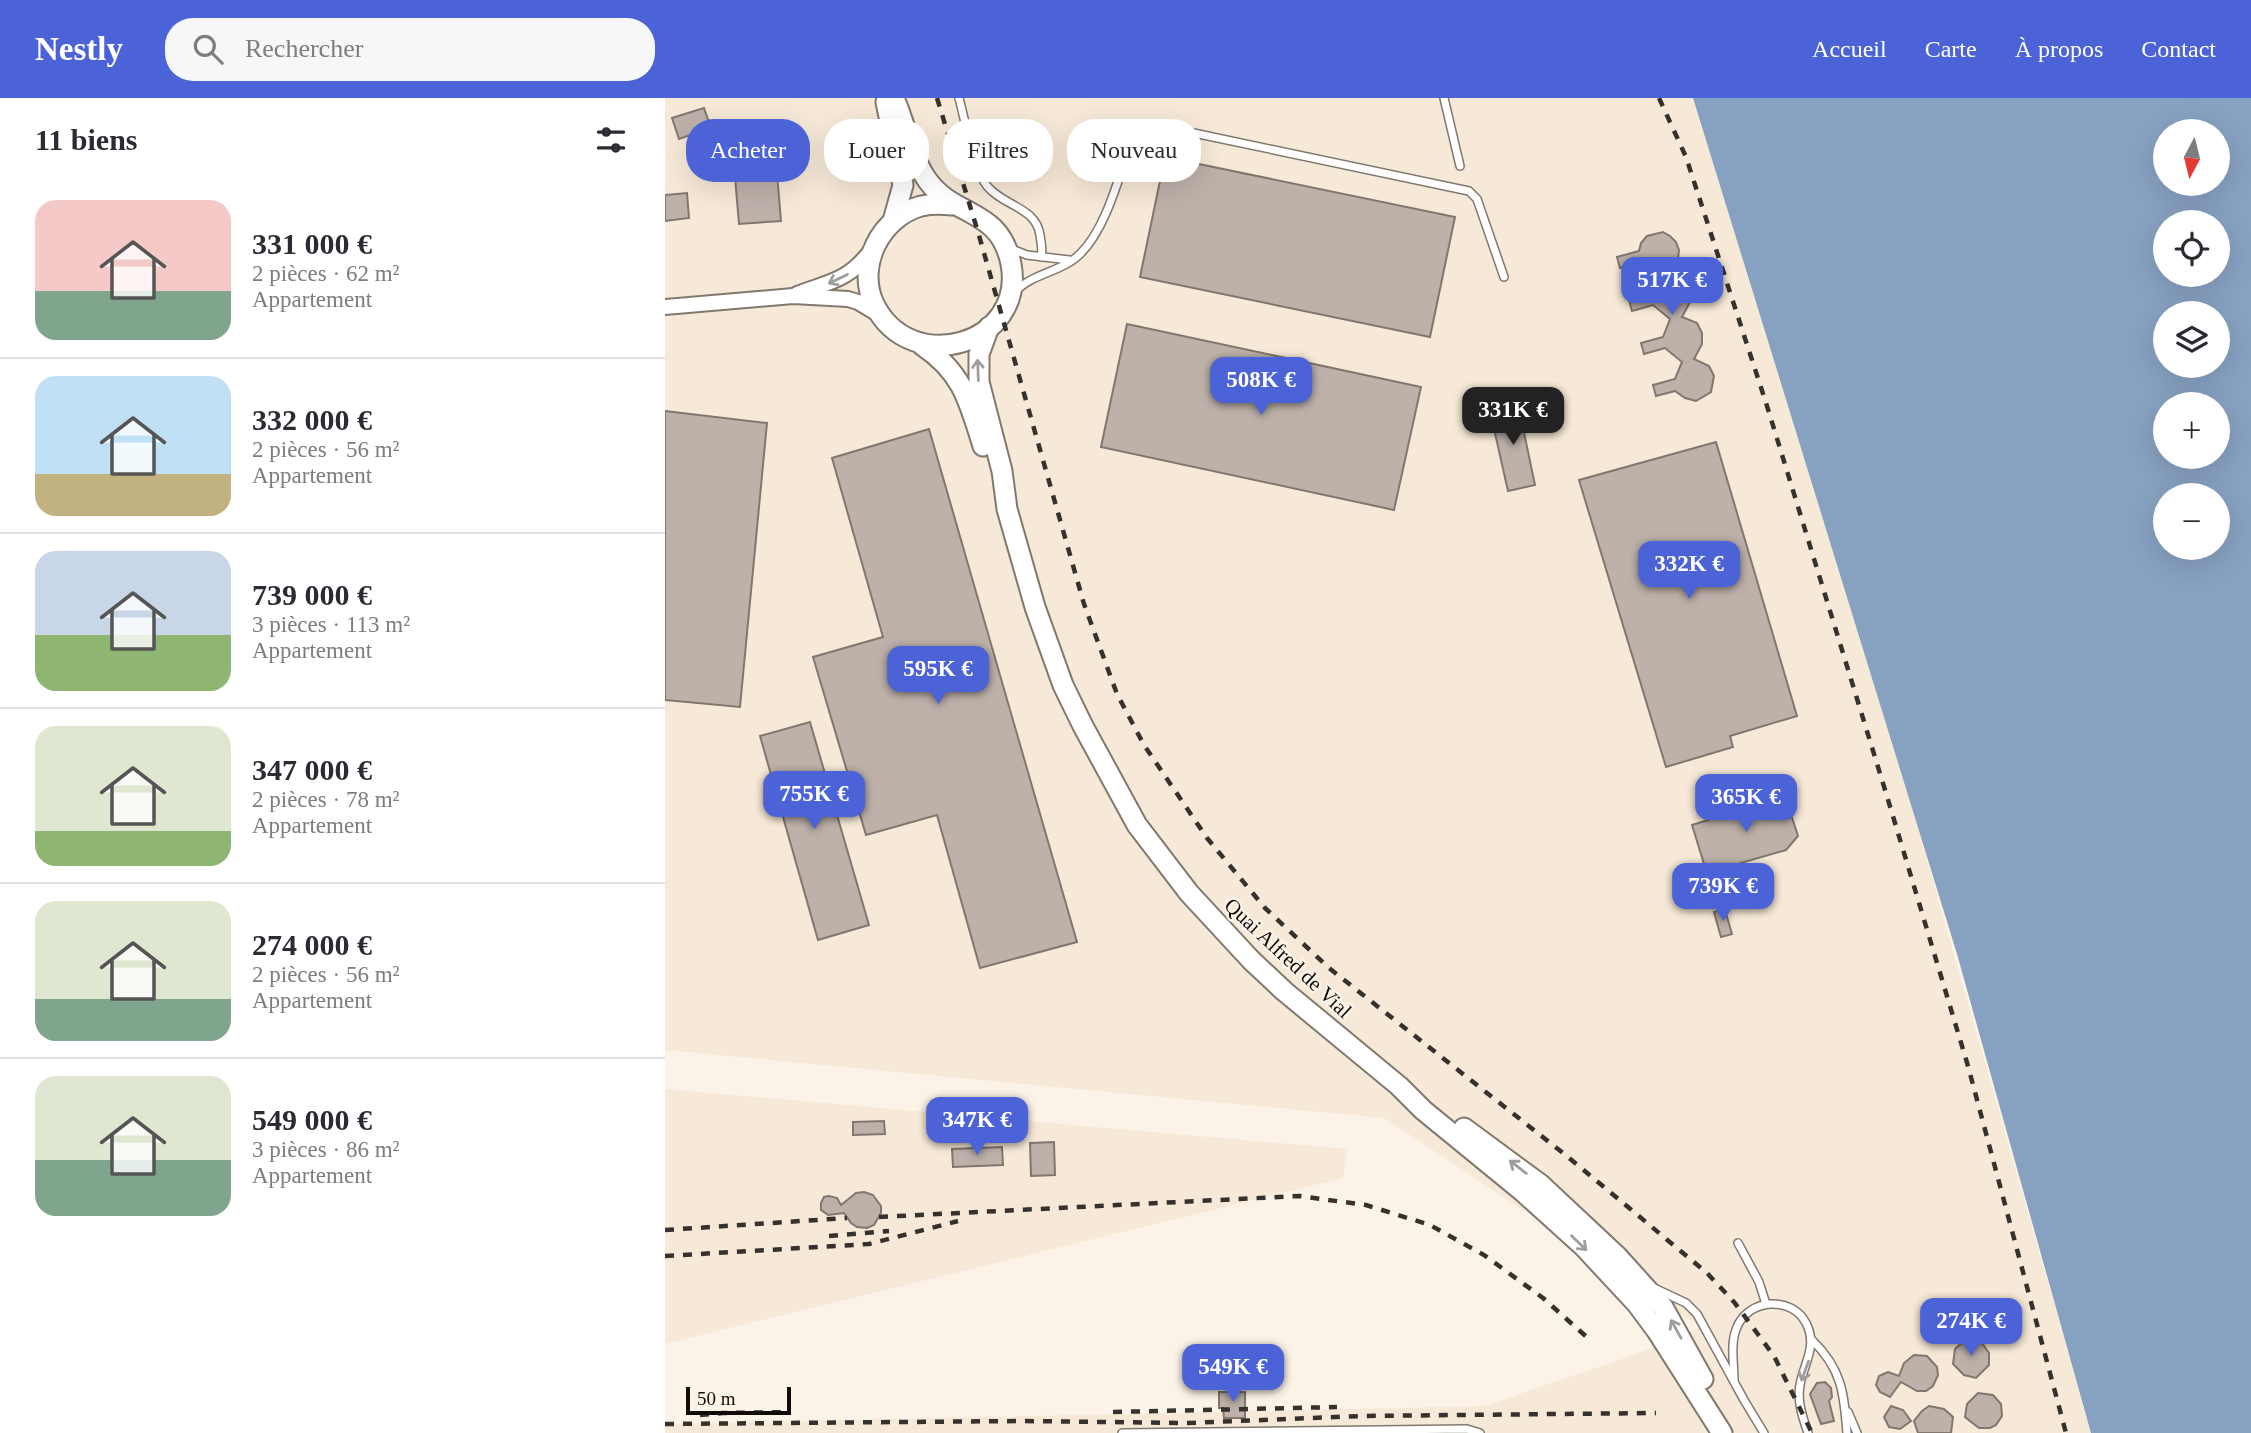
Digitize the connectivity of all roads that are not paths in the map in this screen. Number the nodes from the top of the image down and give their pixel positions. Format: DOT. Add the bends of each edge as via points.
graph roads {
  1 [pos="886,98"];
  2 [pos="894,98"];
  3 [pos="959,98"];
  4 [pos="1444,98"];
  5 [pos="1459,166"];
  6 [pos="953,205"];
  7 [pos="893,221"];
  8 [pos="1006,246"];
  9 [pos="874,247"];
  10 [pos="1041,257"];
  11 [pos="1070,261"];
  12 [pos="1504,276"];
  13 [pos="793,296"];
  14 [pos="1006,304"];
  15 [pos="665,307"];
  16 [pos="882,317"];
  17 [pos="989,327"];
  18 [pos="921,344"];
  19 [pos="1007,509"];
  20 [pos="1398,1086"];
  21 [pos="1738,1243"];
  22 [pos="1643,1283"];
  23 [pos="1766,1304"];
  24 [pos="1811,1340"];
  25 [pos="1734,1381"];
  26 [pos="1705,1405"];
  27 [pos="1845,1405"];
  28 [pos="1399,1429"];
  29 [pos="1122,1433"];
  30 [pos="1412,1433"];
  31 [pos="1480,1433"];
  32 [pos="1714,1433"];
  33 [pos="1722,1433"];
  34 [pos="1730,1433"];
  35 [pos="1764,1433"];
  36 [pos="1808,1433"];
  37 [pos="1849,1433"];
  38 [pos="1857,1433"];
  1 -- 7 [label="main road" via="902,175 902,194"];
  2 -- 6 [label="main road" via="921,169"];
  3 -- 10 [label="lane" via="986,186 1039,225"];
  4 -- 5 [label="lane"];
  6 -- 7 [label="main road" via="921,206"];
  6 -- 8 [label="main road" via="984,219"];
  7 -- 9 [label="main road"];
  8 -- 10 [label="lane"];
  8 -- 14 [label="main road" via="1011,275"];
  9 -- 13 [label="street, one-way" via="838,281"];
  9 -- 16 [label="main road" via="869,283"];
  10 -- 11 [label="lane"];
  11 -- 12 [label="lane" via="1097,232 1133,136 1144,125 1156,125 1469,191 1477,199"];
  11 -- 14 [label="lane" via="1018,289"];
  13 -- 15 [label="street"];
  13 -- 16 [label="street" via="858,302"];
  14 -- 17 [label="main road"];
  16 -- 18 [label="main road" via="899,334"];
  17 -- 18 [label="main road" via="957,345"];
  19 -- 17 [label="main road, Quai Alfred de Vial, one-way" via="977,373"];
  18 -- 19 [label="main road, Quai Alfred de Vial" via="960,381"];
  19 -- 20 [label="main road, Quai Alfred de Vial" via="1063,685 1137,825 1189,893 1251,960"];
  22 -- 20 [label="main road, Quai Alfred de Vial, one-way" via="1540,1184"];
  20 -- 26 [label="main road, Quai Alfred de Vial, one-way" via="1584,1247 1637,1304"];
  21 -- 23 [label="lane"];
  22 -- 25 [label="lane" via="1676,1297 1697,1314"];
  34 -- 22 [label="main road, Quai Alfred de Vial, one-way" via="1674,1324"];
  23 -- 24 [label="lane" via="1796,1310 1805,1320"];
  23 -- 25 [label="lane" via="1749,1311 1737,1327"];
  24 -- 27 [label="lane" via="1832,1362"];
  24 -- 36 [label="lane, one-way" via="1799,1400"];
  25 -- 35 [label="lane"];
  26 -- 32 [label="lane"];
  26 -- 33 [label="main road, Quai Alfred de Vial"];
  27 -- 37 [label="lane"];
  27 -- 38 [label="lane"];
  28 -- 29 [label="lane"];
  28 -- 30 [label="lane"];
  28 -- 31 [label="lane"];
}
